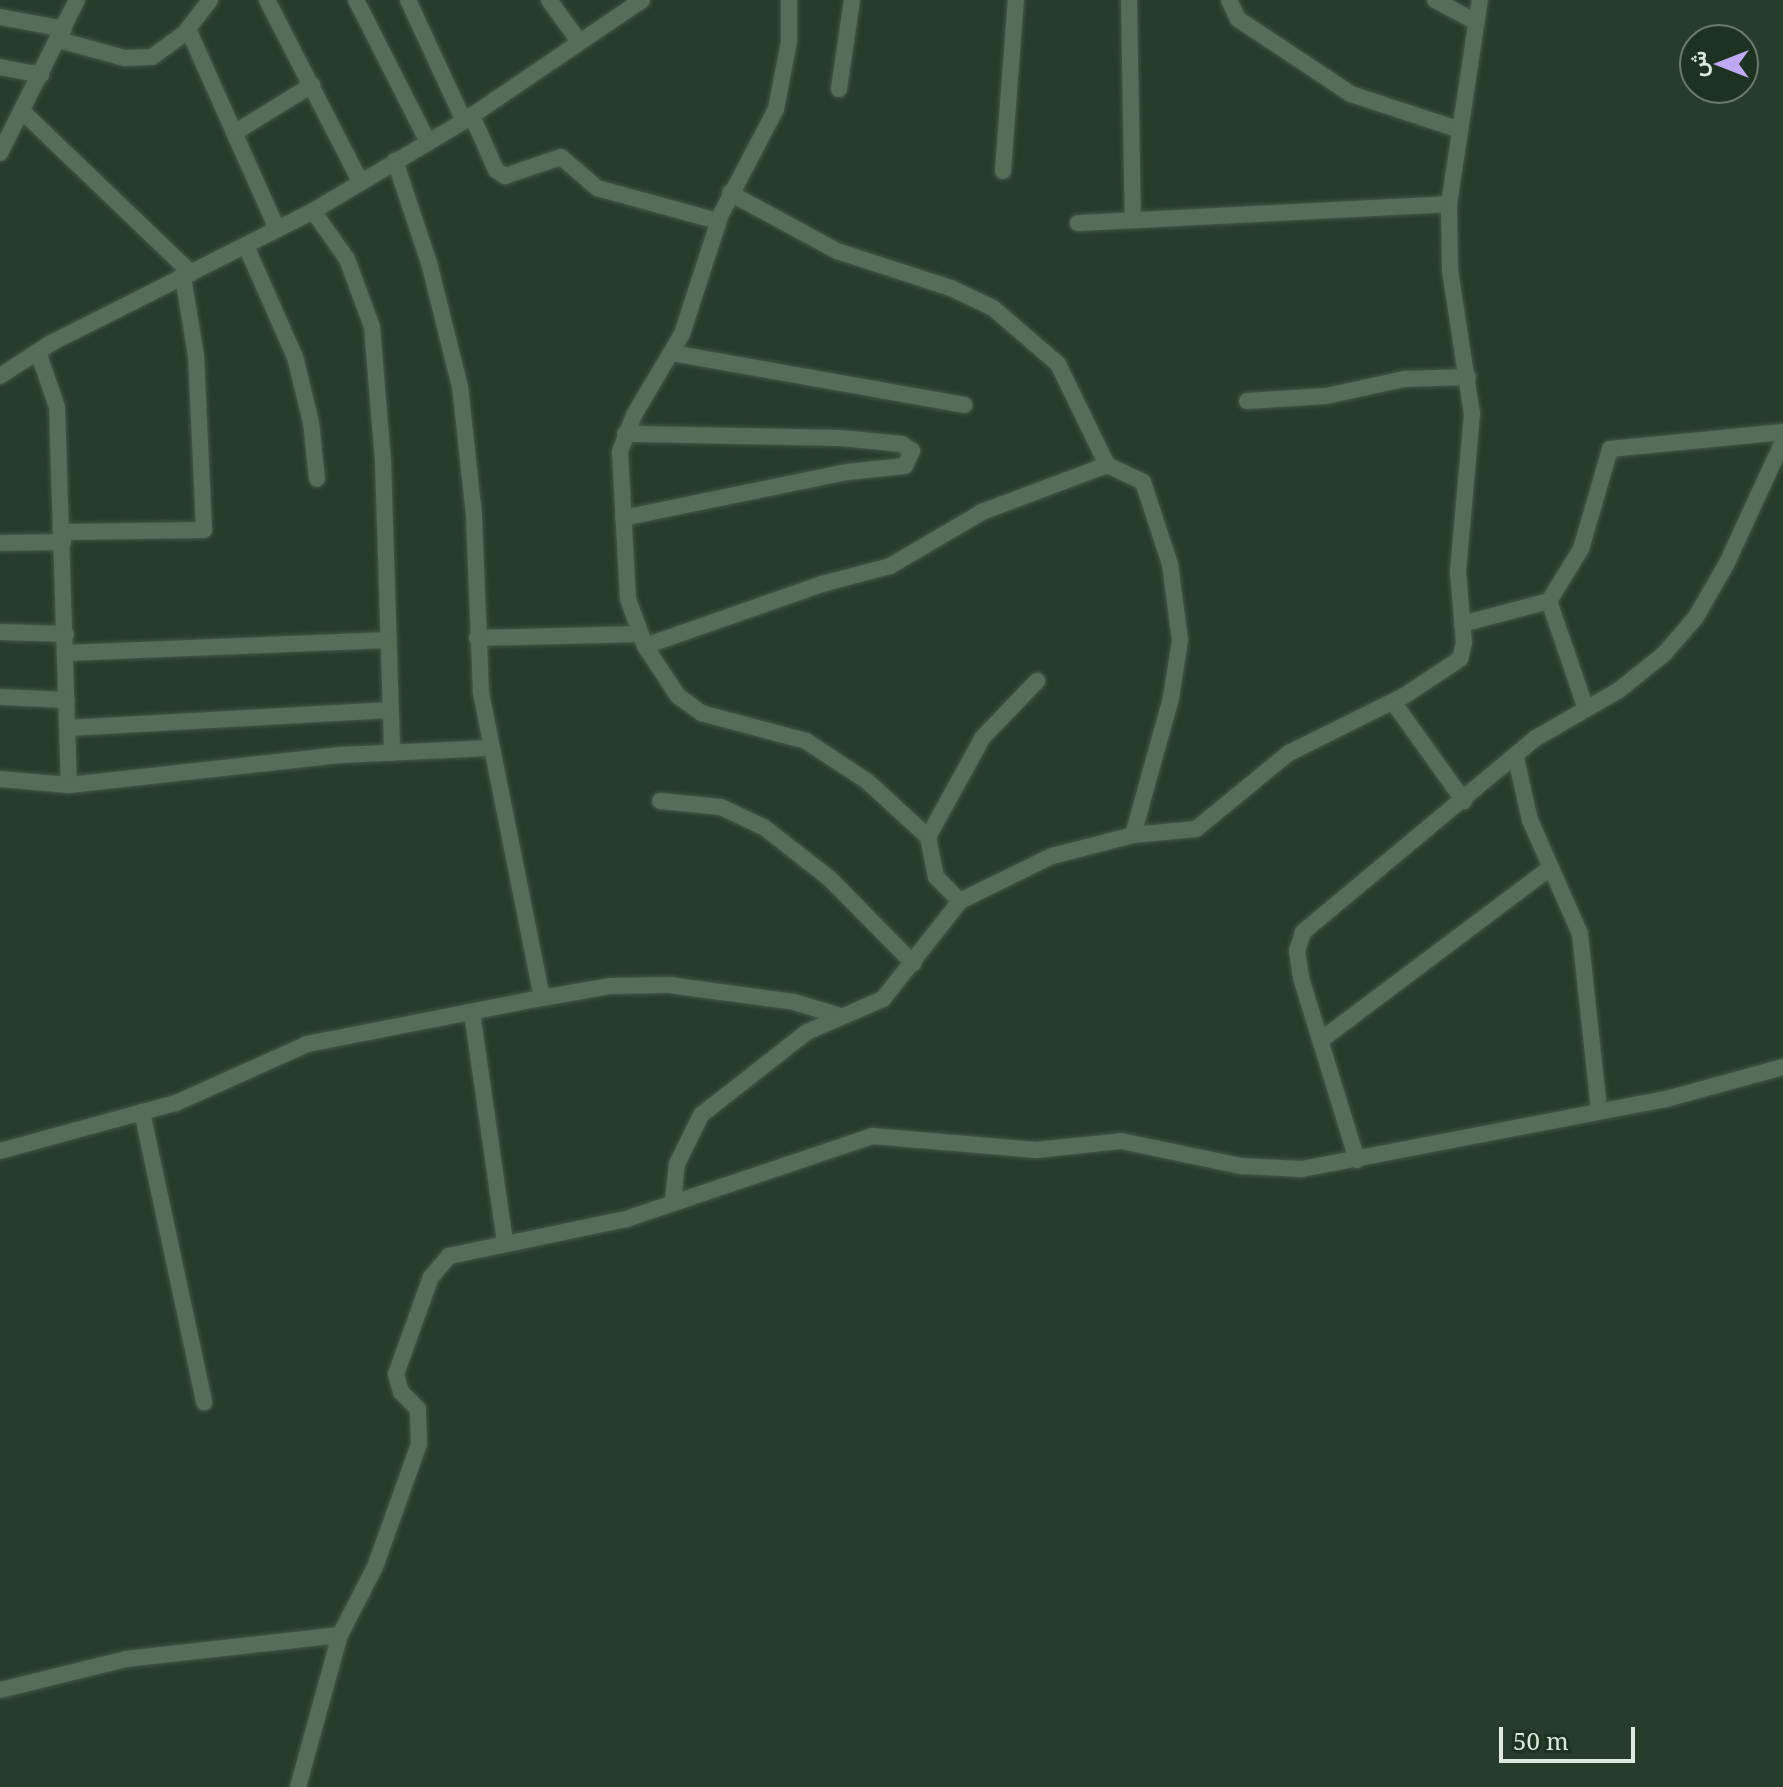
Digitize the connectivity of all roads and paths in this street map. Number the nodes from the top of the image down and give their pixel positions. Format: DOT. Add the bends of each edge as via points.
graph roads {
  1 [pos="77,0"];
  2 [pos="210,0"];
  3 [pos="267,0"];
  4 [pos="356,0"];
  5 [pos="408,0"];
  6 [pos="549,0"];
  7 [pos="640,0"];
  8 [pos="789,0"];
  9 [pos="852,0"];
  10 [pos="1016,0"];
  11 [pos="1129,0"];
  12 [pos="1229,0"];
  13 [pos="1435,0"];
  14 [pos="1480,0"];
  15 [pos="0,17"];
  16 [pos="1476,22"];
  17 [pos="188,29"];
  18 [pos="61,34"];
  19 [pos="578,40"];
  20 [pos="0,67"];
  21 [pos="41,75"];
  22 [pos="312,85"];
  23 [pos="839,89"];
  24 [pos="23,112"];
  25 [pos="468,118"];
  26 [pos="1457,129"];
  27 [pos="234,133"];
  28 [pos="4,136"];
  29 [pos="428,142"];
  30 [pos="0,153"];
  31 [pos="395,161"];
  32 [pos="1003,171"];
  33 [pos="360,181"];
  34 [pos="730,193"];
  35 [pos="1449,204"];
  36 [pos="313,211"];
  37 [pos="1133,219"];
  38 [pos="718,221"];
  39 [pos="1078,223"];
  40 [pos="277,229"];
  41 [pos="246,246"];
  42 [pos="187,275"];
  43 [pos="38,352"];
  44 [pos="672,353"];
  45 [pos="2,373"];
  46 [pos="1468,377"];
  47 [pos="1247,401"];
  48 [pos="964,405"];
  49 [pos="1783,432"];
  50 [pos="625,434"];
  51 [pos="1783,441"];
  52 [pos="1107,465"];
  53 [pos="317,479"];
  54 [pos="623,518"];
  55 [pos="63,537"];
  56 [pos="0,543"];
  57 [pos="1549,601"];
  58 [pos="1462,624"];
  59 [pos="0,632"];
  60 [pos="66,634"];
  61 [pos="477,638"];
  62 [pos="389,640"];
  63 [pos="642,640"];
  64 [pos="66,653"];
  65 [pos="1037,681"];
  66 [pos="0,697"];
  67 [pos="67,700"];
  68 [pos="1393,702"];
  69 [pos="1586,709"];
  70 [pos="390,710"];
  71 [pos="68,728"];
  72 [pos="490,748"];
  73 [pos="392,753"];
  74 [pos="1516,758"];
  75 [pos="0,779"];
  76 [pos="69,785"];
  77 [pos="660,801"];
  78 [pos="1464,801"];
  79 [pos="1133,835"];
  80 [pos="928,837"];
  81 [pos="1549,869"];
  82 [pos="960,901"];
  83 [pos="913,963"];
  84 [pos="542,998"];
  85 [pos="472,1013"];
  86 [pos="837,1015"];
  87 [pos="1321,1040"];
  88 [pos="1783,1067"];
  89 [pos="1599,1110"];
  90 [pos="142,1112"];
  91 [pos="0,1151"];
  92 [pos="1357,1160"];
  93 [pos="673,1201"];
  94 [pos="505,1243"];
  95 [pos="204,1402"];
  96 [pos="340,1635"];
  97 [pos="0,1690"];
  98 [pos="298,1787"];
  1 -- 18 [label="street"];
  2 -- 17 [label="street"];
  3 -- 22 [label="street"];
  4 -- 29 [label="street"];
  5 -- 25 [label="street"];
  6 -- 19 [label="street"];
  7 -- 19 [label="street"];
  8 -- 34 [label="street" via="789,42 776,109"];
  9 -- 23 [label="street"];
  10 -- 32 [label="street"];
  11 -- 37 [label="street"];
  12 -- 26 [label="street" via="1238,19 1351,94"];
  13 -- 16 [label="street"];
  14 -- 16 [label="street"];
  15 -- 18 [label="street"];
  16 -- 26 [label="street"];
  17 -- 18 [label="street" via="170,49 152,57 125,58"];
  17 -- 27 [label="street"];
  18 -- 21 [label="street"];
  19 -- 25 [label="street"];
  20 -- 21 [label="street"];
  21 -- 24 [label="street"];
  22 -- 27 [label="street"];
  22 -- 33 [label="street"];
  24 -- 28 [label="street"];
  24 -- 42 [label="street"];
  25 -- 29 [label="street"];
  25 -- 38 [label="street" via="496,170 505,176 561,157 597,188"];
  26 -- 35 [label="street"];
  27 -- 40 [label="street"];
  28 -- 30 [label="street"];
  29 -- 31 [label="street"];
  31 -- 33 [label="street"];
  31 -- 61 [label="street" via="429,263 460,387 474,515"];
  33 -- 36 [label="street"];
  34 -- 38 [label="street"];
  34 -- 52 [label="street" via="847,256 951,288 993,308 1058,364"];
  35 -- 37 [label="street"];
  35 -- 46 [label="street" via="1450,270"];
  36 -- 40 [label="street"];
  36 -- 62 [label="street" via="347,259 372,327"];
  37 -- 39 [label="street"];
  38 -- 44 [label="street"];
  40 -- 41 [label="street"];
  41 -- 42 [label="street"];
  41 -- 53 [label="street" via="295,357 311,422"];
  42 -- 43 [label="street"];
  42 -- 55 [label="street" via="204,530"];
  43 -- 45 [label="street"];
  43 -- 55 [label="street" via="57,407"];
  44 -- 48 [label="street"];
  44 -- 50 [label="street"];
  46 -- 47 [label="street" via="1404,379 1326,396"];
  46 -- 58 [label="street" via="1470,455 1458,571"];
  49 -- 57 [label="street" via="1610,449 1581,549"];
  50 -- 54 [label="street" via="619,478"];
  50 -- 54 [label="street" via="840,438 902,444 912,451 905,466 847,472"];
  51 -- 69 [label="street" via="1740,539 1696,617 1664,654"];
  52 -- 63 [label="street" via="982,512 890,566"];
  52 -- 79 [label="street" via="1143,482 1178,606 1175,680"];
  54 -- 63 [label="street" via="628,599"];
  55 -- 56 [label="street"];
  55 -- 60 [label="street"];
  57 -- 58 [label="street"];
  57 -- 69 [label="street"];
  58 -- 68 [label="street" via="1460,659"];
  59 -- 60 [label="street"];
  60 -- 64 [label="street"];
  61 -- 63 [label="street"];
  61 -- 72 [label="street"];
  62 -- 64 [label="street"];
  62 -- 70 [label="street"];
  63 -- 80 [label="street" via="690,706 806,741 867,781"];
  64 -- 67 [label="street"];
  65 -- 80 [label="street" via="983,737"];
  66 -- 67 [label="street"];
  67 -- 71 [label="street"];
  68 -- 78 [label="street"];
  68 -- 79 [label="street" via="1289,753 1202,826"];
  69 -- 74 [label="street" via="1536,738"];
  70 -- 71 [label="street"];
  70 -- 73 [label="street"];
  71 -- 76 [label="street"];
  72 -- 73 [label="street"];
  72 -- 84 [label="street"];
  73 -- 76 [label="street"];
  74 -- 78 [label="street"];
  74 -- 81 [label="street" via="1530,820"];
  75 -- 76 [label="street"];
  77 -- 83 [label="street" via="721,807 765,828 829,878"];
  78 -- 87 [label="street" via="1303,932 1297,951 1301,978"];
  79 -- 82 [label="street" via="1052,856"];
  80 -- 82 [label="street" via="936,877"];
  81 -- 87 [label="street"];
  81 -- 89 [label="street" via="1580,934"];
  82 -- 83 [label="street"];
  83 -- 86 [label="street" via="874,1005"];
  84 -- 85 [label="street"];
  84 -- 86 [label="street" via="611,986 669,985 794,1002"];
  85 -- 90 [label="street" via="307,1044 197,1095"];
  85 -- 94 [label="street"];
  86 -- 93 [label="street" via="701,1115 677,1164"];
  87 -- 92 [label="street"];
  88 -- 89 [label="street" via="1666,1099"];
  89 -- 92 [label="street"];
  90 -- 91 [label="street"];
  90 -- 95 [label="street"];
  92 -- 93 [label="street" via="1282,1169 1121,1141 1025,1150 872,1136 772,1174"];
  93 -- 94 [label="street" via="584,1230"];
  94 -- 96 [label="street" via="449,1256 422,1297 396,1374 401,1392 418,1409 419,1444 369,1580"];
  96 -- 97 [label="street" via="126,1659"];
  96 -- 98 [label="street"];
}
